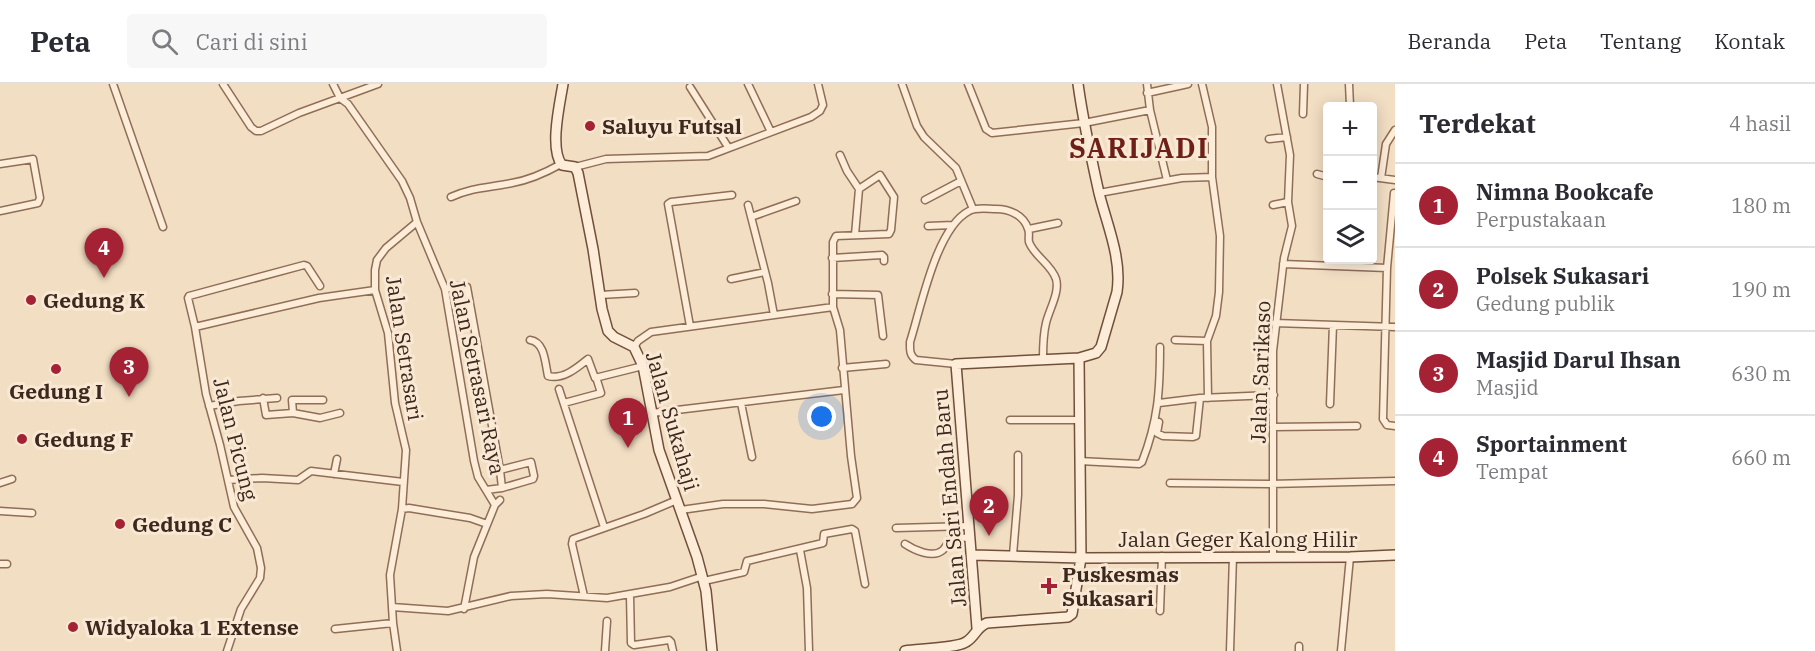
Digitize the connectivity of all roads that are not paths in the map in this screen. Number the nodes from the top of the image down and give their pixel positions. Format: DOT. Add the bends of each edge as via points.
graph roads {
  1 [pos="113,84"];
  2 [pos="223,84"];
  3 [pos="333,84"];
  4 [pos="378,84"];
  5 [pos="563,84"];
  6 [pos="748,84"];
  7 [pos="818,84"];
  8 [pos="902,84"];
  9 [pos="968,84"];
  10 [pos="1078,84"];
  11 [pos="1147,84"];
  12 [pos="1188,84"];
  13 [pos="1203,84"];
  14 [pos="1277,84"];
  15 [pos="1304,84"];
  16 [pos="1349,84"];
  17 [pos="690,87"];
  18 [pos="1147,93"];
  19 [pos="339,98"];
  20 [pos="1350,102"];
  21 [pos="1150,110"];
  22 [pos="1303,114"];
  23 [pos="1084,123"];
  24 [pos="1395,130"];
  25 [pos="771,132"];
  26 [pos="1287,137"];
  27 [pos="1269,139"];
  28 [pos="728,147"];
  29 [pos="840,154"];
  30 [pos="0,164"];
  31 [pos="561,164"];
  32 [pos="575,167"];
  33 [pos="1317,174"];
  34 [pos="1323,176"];
  35 [pos="1212,177"];
  36 [pos="1377,178"];
  37 [pos="1381,178"];
  38 [pos="1167,180"];
  39 [pos="1395,180"];
  40 [pos="961,181"];
  41 [pos="859,189"];
  42 [pos="1394,193"];
  43 [pos="1099,194"];
  44 [pos="732,195"];
  45 [pos="451,197"];
  46 [pos="925,200"];
  47 [pos="796,201"];
  48 [pos="1288,202"];
  49 [pos="748,205"];
  50 [pos="1272,205"];
  51 [pos="973,209"];
  52 [pos="0,211"];
  53 [pos="751,217"];
  54 [pos="417,222"];
  55 [pos="1058,224"];
  56 [pos="953,225"];
  57 [pos="163,226"];
  58 [pos="928,226"];
  59 [pos="1029,229"];
  60 [pos="855,236"];
  61 [pos="832,258"];
  62 [pos="884,261"];
  63 [pos="1283,264"];
  64 [pos="1387,268"];
  65 [pos="765,272"];
  66 [pos="731,279"];
  67 [pos="320,286"];
  68 [pos="445,289"];
  69 [pos="375,290"];
  70 [pos="635,293"];
  71 [pos="832,294"];
  72 [pos="600,295"];
  73 [pos="833,307"];
  74 [pos="774,315"];
  75 [pos="1275,323"];
  76 [pos="1333,325"];
  77 [pos="690,326"];
  78 [pos="195,327"];
  79 [pos="1386,327"];
  80 [pos="1395,327"];
  81 [pos="883,336"];
  82 [pos="530,340"];
  83 [pos="1175,340"];
  84 [pos="1207,341"];
  85 [pos="634,347"];
  86 [pos="1160,347"];
  87 [pos="1079,358"];
  88 [pos="1043,359"];
  89 [pos="874,362"];
  90 [pos="886,364"];
  91 [pos="956,364"];
  92 [pos="643,366"];
  93 [pos="842,366"];
  94 [pos="596,377"];
  95 [pos="559,389"];
  96 [pos="844,390"];
  97 [pos="1274,395"];
  98 [pos="263,398"];
  99 [pos="277,398"];
  100 [pos="1204,398"];
  101 [pos="322,400"];
  102 [pos="1161,402"];
  103 [pos="741,403"];
  104 [pos="564,404"];
  105 [pos="1330,404"];
  106 [pos="209,406"];
  107 [pos="293,413"];
  108 [pos="340,413"];
  109 [pos="652,413"];
  110 [pos="1010,420"];
  111 [pos="1079,420"];
  112 [pos="1357,426"];
  113 [pos="1395,426"];
  114 [pos="1273,427"];
  115 [pos="1018,455"];
  116 [pos="752,457"];
  117 [pos="337,459"];
  118 [pos="1079,461"];
  119 [pos="500,470"];
  120 [pos="334,474"];
  121 [pos="12,479"];
  122 [pos="228,480"];
  123 [pos="1395,481"];
  124 [pos="403,482"];
  125 [pos="0,483"];
  126 [pos="1170,483"];
  127 [pos="1273,484"];
  128 [pos="502,488"];
  129 [pos="486,490"];
  130 [pos="677,500"];
  131 [pos="402,509"];
  132 [pos="681,510"];
  133 [pos="0,511"];
  134 [pos="32,513"];
  135 [pos="487,524"];
  136 [pos="969,526"];
  137 [pos="604,527"];
  138 [pos="896,528"];
  139 [pos="970,538"];
  140 [pos="905,544"];
  141 [pos="800,550"];
  142 [pos="972,555"];
  143 [pos="1013,555"];
  144 [pos="1395,555"];
  145 [pos="1162,556"];
  146 [pos="1233,556"];
  147 [pos="1273,556"];
  148 [pos="1350,557"];
  149 [pos="1081,558"];
  150 [pos="703,578"];
  151 [pos="865,584"];
  152 [pos="630,595"];
  153 [pos="584,596"];
  154 [pos="393,607"];
  155 [pos="464,609"];
  156 [pos="1160,611"];
  157 [pos="978,615"];
  158 [pos="607,621"];
  159 [pos="393,623"];
  160 [pos="987,623"];
  161 [pos="977,628"];
  162 [pos="334,629"];
  163 [pos="964,648"];
  164 [pos="227,651"];
  165 [pos="398,651"];
  166 [pos="605,651"];
  167 [pos="673,651"];
  168 [pos="712,651"];
  169 [pos="809,651"];
  170 [pos="905,651"];
  171 [pos="1230,651"];
  172 [pos="1341,651"];
  1 -- 57 [label="street"];
  2 -- 19 [label="street" via="256,131"];
  3 -- 19 [label="street"];
  4 -- 19 [label="street"];
  5 -- 31 [label="main road" via="557,127"];
  6 -- 25 [label="street"];
  7 -- 25 [label="street" via="823,105 820,111"];
  8 -- 40 [label="street" via="917,126 957,168"];
  9 -- 23 [label="street" via="990,132"];
  10 -- 23 [label="main road"];
  11 -- 18 [label="street"];
  12 -- 18 [label="street"];
  13 -- 35 [label="street" via="1212,127"];
  14 -- 26 [label="street, Jalan Sarikaso"];
  15 -- 22 [label="street"];
  16 -- 20 [label="street"];
  17 -- 28 [label="street"];
  18 -- 21 [label="street"];
  19 -- 54 [label="street" via="348,104 402,182"];
  21 -- 23 [label="street"];
  21 -- 38 [label="street"];
  23 -- 43 [label="main road"];
  24 -- 37 [label="street" via="1386,144"];
  25 -- 28 [label="street"];
  26 -- 27 [label="street"];
  26 -- 48 [label="street, Jalan Sarikaso"];
  28 -- 32 [label="street" via="708,156 606,159"];
  29 -- 41 [label="street"];
  30 -- 52 [label="street" via="33,159 40,198 38,203"];
  31 -- 32 [label="main road"];
  31 -- 45 [label="street" via="531,178 471,189"];
  32 -- 72 [label="main road, Jalan Sukahaji"];
  33 -- 34 [label="street"];
  35 -- 38 [label="street"];
  35 -- 84 [label="street" via="1220,236 1219,292"];
  36 -- 37 [label="street"];
  37 -- 39 [label="street"];
  38 -- 43 [label="street"];
  40 -- 46 [label="street"];
  40 -- 51 [label="street"];
  41 -- 60 [label="street"];
  41 -- 60 [label="street" via="877,175 882,176 894,197 893,218 889,234"];
  42 -- 64 [label="street"];
  43 -- 87 [label="main road" via="1116,253 1118,284 1099,351"];
  44 -- 77 [label="street" via="669,204"];
  47 -- 53 [label="street"];
  48 -- 50 [label="street"];
  48 -- 63 [label="street, Jalan Sarikaso" via="1292,226"];
  49 -- 53 [label="street"];
  51 -- 56 [label="street"];
  51 -- 59 [label="street" via="1008,210"];
  53 -- 65 [label="street"];
  54 -- 68 [label="street, Jalan Setrasari Raya"];
  54 -- 69 [label="street, Jalan Setrasari" via="377,260"];
  55 -- 59 [label="street"];
  56 -- 58 [label="street"];
  56 -- 91 [label="street, Jalan Sari Endah Baru" via="927,279 910,342 916,360"];
  59 -- 88 [label="street" via="1030,245 1056,280"];
  60 -- 61 [label="street" via="835,237"];
  61 -- 62 [label="street" via="882,255"];
  61 -- 71 [label="street"];
  63 -- 64 [label="street"];
  63 -- 75 [label="street, Jalan Sarikaso"];
  64 -- 79 [label="street"];
  65 -- 66 [label="street"];
  65 -- 74 [label="street"];
  67 -- 78 [label="street, Jalan Picung" via="304,265 189,296"];
  68 -- 119 [label="street" via="467,287"];
  68 -- 129 [label="street, Jalan Setrasari Raya" via="474,461"];
  69 -- 78 [label="street" via="319,298"];
  69 -- 124 [label="street, Jalan Setrasari" via="388,333 395,403 406,450"];
  70 -- 72 [label="street"];
  71 -- 73 [label="street"];
  71 -- 81 [label="street" via="878,295"];
  72 -- 85 [label="main road, Jalan Sukahaji" via="608,331"];
  73 -- 74 [label="street"];
  73 -- 93 [label="street" via="839,324"];
  74 -- 77 [label="street"];
  75 -- 76 [label="street"];
  75 -- 97 [label="street, Jalan Sarikaso"];
  76 -- 79 [label="street"];
  76 -- 105 [label="street"];
  77 -- 85 [label="street" via="651,332"];
  78 -- 106 [label="street, Jalan Picung"];
  79 -- 80 [label="street"];
  79 -- 113 [label="street" via="1383,419 1387,425"];
  82 -- 94 [label="street" via="541,346 549,376 558,377 588,359"];
  83 -- 84 [label="street"];
  84 -- 100 [label="street"];
  85 -- 92 [label="main road, Jalan Sukahaji"];
  86 -- 102 [label="street"];
  87 -- 88 [label="main road, Jalan Sari Endah Baru"];
  87 -- 111 [label="main road"];
  88 -- 91 [label="main road, Jalan Sari Endah Baru"];
  89 -- 93 [label="street"];
  90 -- 93 [label="street"];
  91 -- 136 [label="main road, Jalan Sari Endah Baru"];
  92 -- 94 [label="street"];
  92 -- 109 [label="main road, Jalan Sukahaji"];
  93 -- 96 [label="street"];
  94 -- 104 [label="street" via="601,393"];
  95 -- 104 [label="street"];
  96 -- 103 [label="street"];
  96 -- 132 [label="street" via="857,498 852,504 812,509 723,504"];
  97 -- 100 [label="street"];
  97 -- 114 [label="street, Jalan Sarikaso"];
  98 -- 99 [label="street"];
  98 -- 106 [label="street"];
  98 -- 107 [label="street" via="266,415"];
  100 -- 102 [label="street"];
  100 -- 102 [label="street" via="1193,438 1158,433"];
  101 -- 107 [label="street" via="292,400"];
  102 -- 118 [label="street" via="1140,464"];
  103 -- 109 [label="street"];
  103 -- 116 [label="street"];
  104 -- 137 [label="street"];
  106 -- 122 [label="street, Jalan Picung"];
  107 -- 108 [label="street" via="320,418"];
  109 -- 130 [label="main road, Jalan Sukahaji" via="659,450"];
  110 -- 111 [label="street"];
  111 -- 118 [label="main road"];
  112 -- 114 [label="street"];
  114 -- 127 [label="street, Jalan Sarikaso"];
  115 -- 143 [label="street"];
  117 -- 120 [label="street"];
  118 -- 149 [label="main road"];
  119 -- 128 [label="street"];
  119 -- 128 [label="street" via="530,461 534,476"];
  120 -- 122 [label="street" via="311,471 298,480"];
  120 -- 124 [label="street"];
  121 -- 125 [label="street"];
  122 -- 164 [label="street, Jalan Picung" via="235,510 257,548 261,575 241,609"];
  123 -- 127 [label="street"];
  124 -- 131 [label="street, Jalan Setrasari"];
  126 -- 127 [label="street"];
  127 -- 147 [label="street, Jalan Sarikaso"];
  128 -- 129 [label="street"];
  129 -- 135 [label="street, Jalan Setrasari Raya" via="497,503"];
  130 -- 132 [label="main road, Jalan Sukahaji"];
  130 -- 137 [label="street"];
  131 -- 135 [label="street"];
  131 -- 154 [label="street, Jalan Setrasari" via="390,571"];
  132 -- 150 [label="main road, Jalan Sukahaji"];
  133 -- 134 [label="street"];
  135 -- 155 [label="street, Jalan Setrasari Raya" via="474,556"];
  136 -- 138 [label="street"];
  136 -- 139 [label="main road, Jalan Sari Endah Baru"];
  137 -- 153 [label="street" via="572,542"];
  139 -- 140 [label="street" via="952,537 937,553 921,552"];
  139 -- 142 [label="main road, Jalan Sari Endah Baru"];
  141 -- 169 [label="street" via="807,588"];
  142 -- 143 [label="main road, Jalan Geger Kalong Hilir"];
  142 -- 157 [label="main road, Jalan Sari Endah Baru"];
  143 -- 149 [label="main road, Jalan Geger Kalong Hilir"];
  144 -- 148 [label="main road, Jalan Geger Kalong Hilir"];
  145 -- 146 [label="main road, Jalan Geger Kalong Hilir"];
  145 -- 149 [label="main road, Jalan Geger Kalong Hilir"];
  145 -- 156 [label="street"];
  146 -- 147 [label="main road, Jalan Geger Kalong Hilir"];
  146 -- 171 [label="street"];
  147 -- 148 [label="main road, Jalan Geger Kalong Hilir"];
  148 -- 172 [label="street"];
  149 -- 160 [label="main road" via="1072,615"];
  150 -- 151 [label="street" via="744,572 747,561 823,543 824,534 852,529"];
  150 -- 152 [label="street"];
  150 -- 168 [label="main road, Jalan Sukahaji"];
  152 -- 153 [label="street"];
  152 -- 167 [label="street" via="631,643 670,640"];
  153 -- 155 [label="street" via="511,596"];
  154 -- 155 [label="street"];
  154 -- 159 [label="street, Jalan Setrasari"];
  157 -- 160 [label="main road"];
  157 -- 161 [label="main road, Jalan Sari Endah Baru"];
  158 -- 166 [label="street"];
  159 -- 162 [label="street"];
  159 -- 165 [label="street, Jalan Setrasari"];
  160 -- 161 [label="main road"];
  161 -- 163 [label="main road"];
  163 -- 170 [label="main road"];
}
